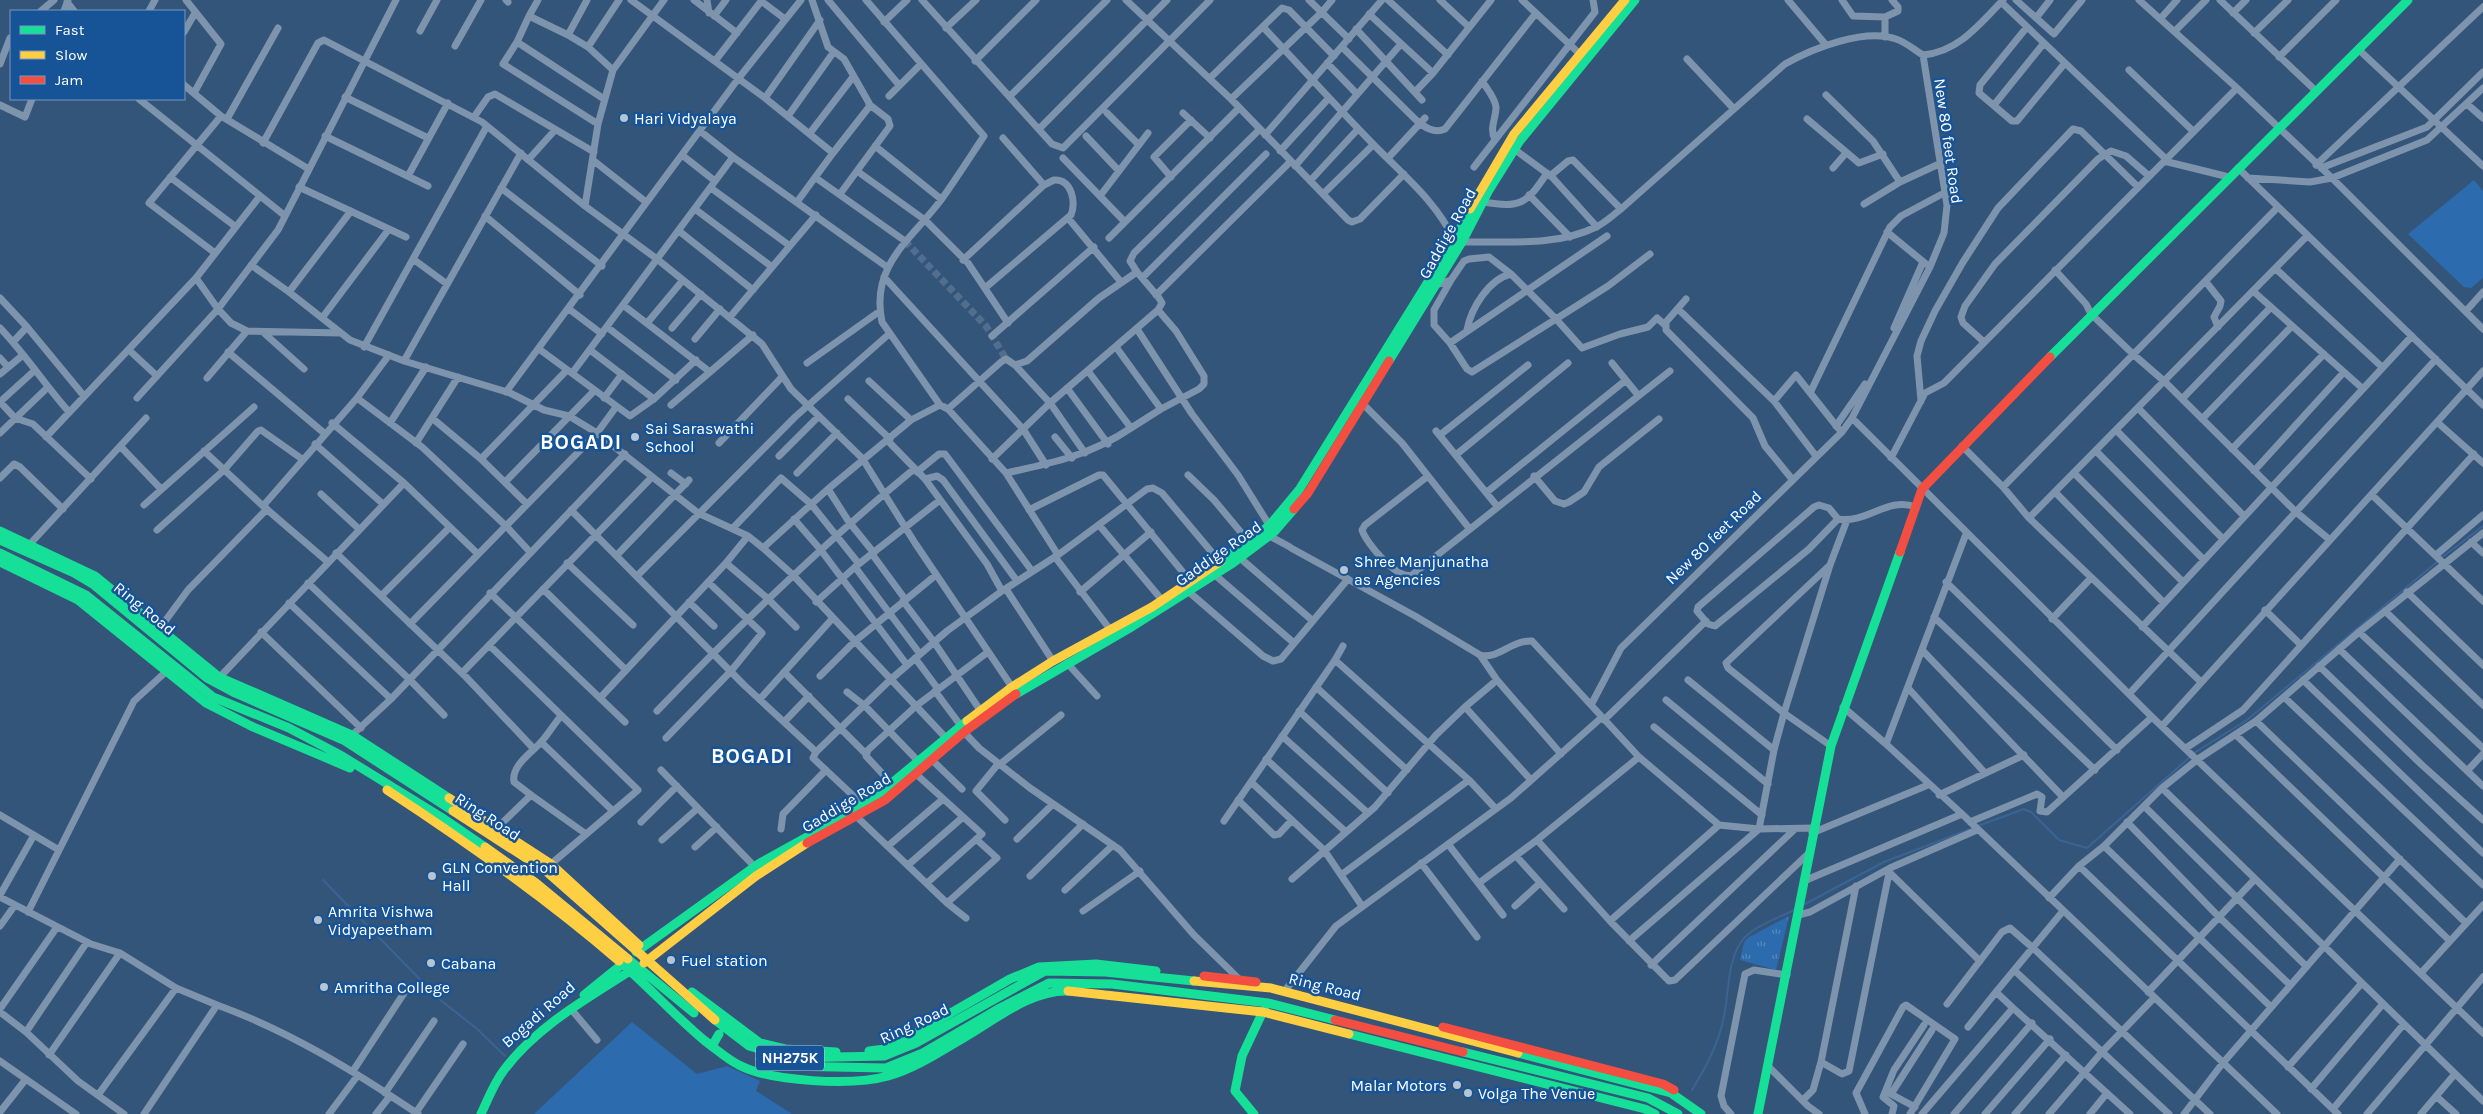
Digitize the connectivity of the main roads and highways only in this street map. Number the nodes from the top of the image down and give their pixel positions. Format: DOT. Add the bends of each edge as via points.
graph roads {
  1 [pos="1625,0"];
  2 [pos="1635,0"];
  3 [pos="2408,0"];
  4 [pos="1582,57"];
  5 [pos="1458,241"];
  6 [pos="0,531"];
  7 [pos="1269,531"];
  8 [pos="0,540"];
  9 [pos="0,553"];
  10 [pos="0,562"];
  11 [pos="1113,633"];
  12 [pos="169,669"];
  13 [pos="217,680"];
  14 [pos="961,728"];
  15 [pos="349,738"];
  16 [pos="570,887"];
  17 [pos="639,950"];
  18 [pos="650,959"];
  19 [pos="625,961"];
  20 [pos="634,969"];
  21 [pos="1244,983"];
  22 [pos="1267,1003"];
  23 [pos="1263,1012"];
  24 [pos="720,1034"];
  25 [pos="712,1046"];
  26 [pos="476,1114"];
  27 [pos="481,1114"];
  28 [pos="1254,1114"];
  29 [pos="1655,1114"];
  30 [pos="1678,1114"];
  31 [pos="1701,1114"];
  32 [pos="1707,1114"];
  33 [pos="1758,1114"];
  1 -- 4 [label="main road, Gaddige Road"];
  2 -- 4 [label="main road, Gaddige Road"];
  3 -- 33 [label="main road" via="2090,314 1922,489 1831,746"];
  4 -- 5 [label="main road, Gaddige Road" via="1514,149"];
  4 -- 5 [label="main road, Gaddige Road" via="1514,134 1480,191"];
  5 -- 7 [label="main road, Gaddige Road" via="1299,490"];
  5 -- 7 [label="main road, Gaddige Road" via="1436,285 1308,494"];
  6 -- 13 [label="main road" via="95,576 160,628"];
  7 -- 11 [label="main road, Gaddige Road"];
  7 -- 11 [label="main road, Gaddige Road" via="1240,558 1215,575"];
  8 -- 13 [label="main road, Ring Road / NH275K" via="94,585"];
  9 -- 12 [label="main road, Ring Road / NH275K" via="86,595"];
  10 -- 12 [label="main road" via="78,600"];
  11 -- 14 [label="main road, Gaddige Road"];
  11 -- 14 [label="main road, Gaddige Road" via="1052,661 980,710"];
  12 -- 19 [label="main road, Ring Road / NH275K" via="213,697 289,728 342,756 440,817 545,895"];
  13 -- 15 [label="main road, Ring Road / NH275K"];
  14 -- 17 [label="main road, Gaddige Road" via="892,784 755,867"];
  14 -- 18 [label="main road, Gaddige Road" via="932,760 885,800 756,876"];
  15 -- 16 [label="main road, Ring Road / NH275K"];
  15 -- 16 [label="main road" via="551,864"];
  16 -- 17 [label="main road, Ring Road / NH275K"];
  17 -- 18 [label="main road, Ring Road / NH275K"];
  17 -- 19 [label="main road, Bogadi Road"];
  18 -- 20 [label="main road, Bogadi Road"];
  18 -- 21 [label="main road, Ring Road / NH275K" via="719,1024 749,1046 790,1058 884,1056 916,1043 1045,971 1105,968"];
  19 -- 20 [label="main road, Ring Road / NH275K"];
  19 -- 26 [label="main road, Bogadi Road" via="516,1050 492,1082"];
  20 -- 24 [label="main road, Ring Road / NH275K"];
  20 -- 25 [label="main road" via="680,1020"];
  20 -- 27 [label="main road, Bogadi Road" via="571,1009 522,1050 504,1071"];
  21 -- 31 [label="main road, Ring Road / NH275K" via="1671,1093"];
  21 -- 32 [label="main road" via="1287,988 1663,1084"];
  22 -- 23 [label="main road"];
  22 -- 24 [label="main road, Ring Road / NH275K" via="1112,984 1048,983 922,1053 886,1068 782,1066 747,1054"];
  22 -- 30 [label="main road, Ring Road / NH275K" via="1648,1098"];
  23 -- 25 [label="main road" via="1057,991 1033,998 912,1067 865,1080 766,1076 738,1065"];
  23 -- 28 [label="main road" via="1242,1056 1235,1091"];
  23 -- 29 [label="main road"];
  24 -- 25 [label="main road"];
}
